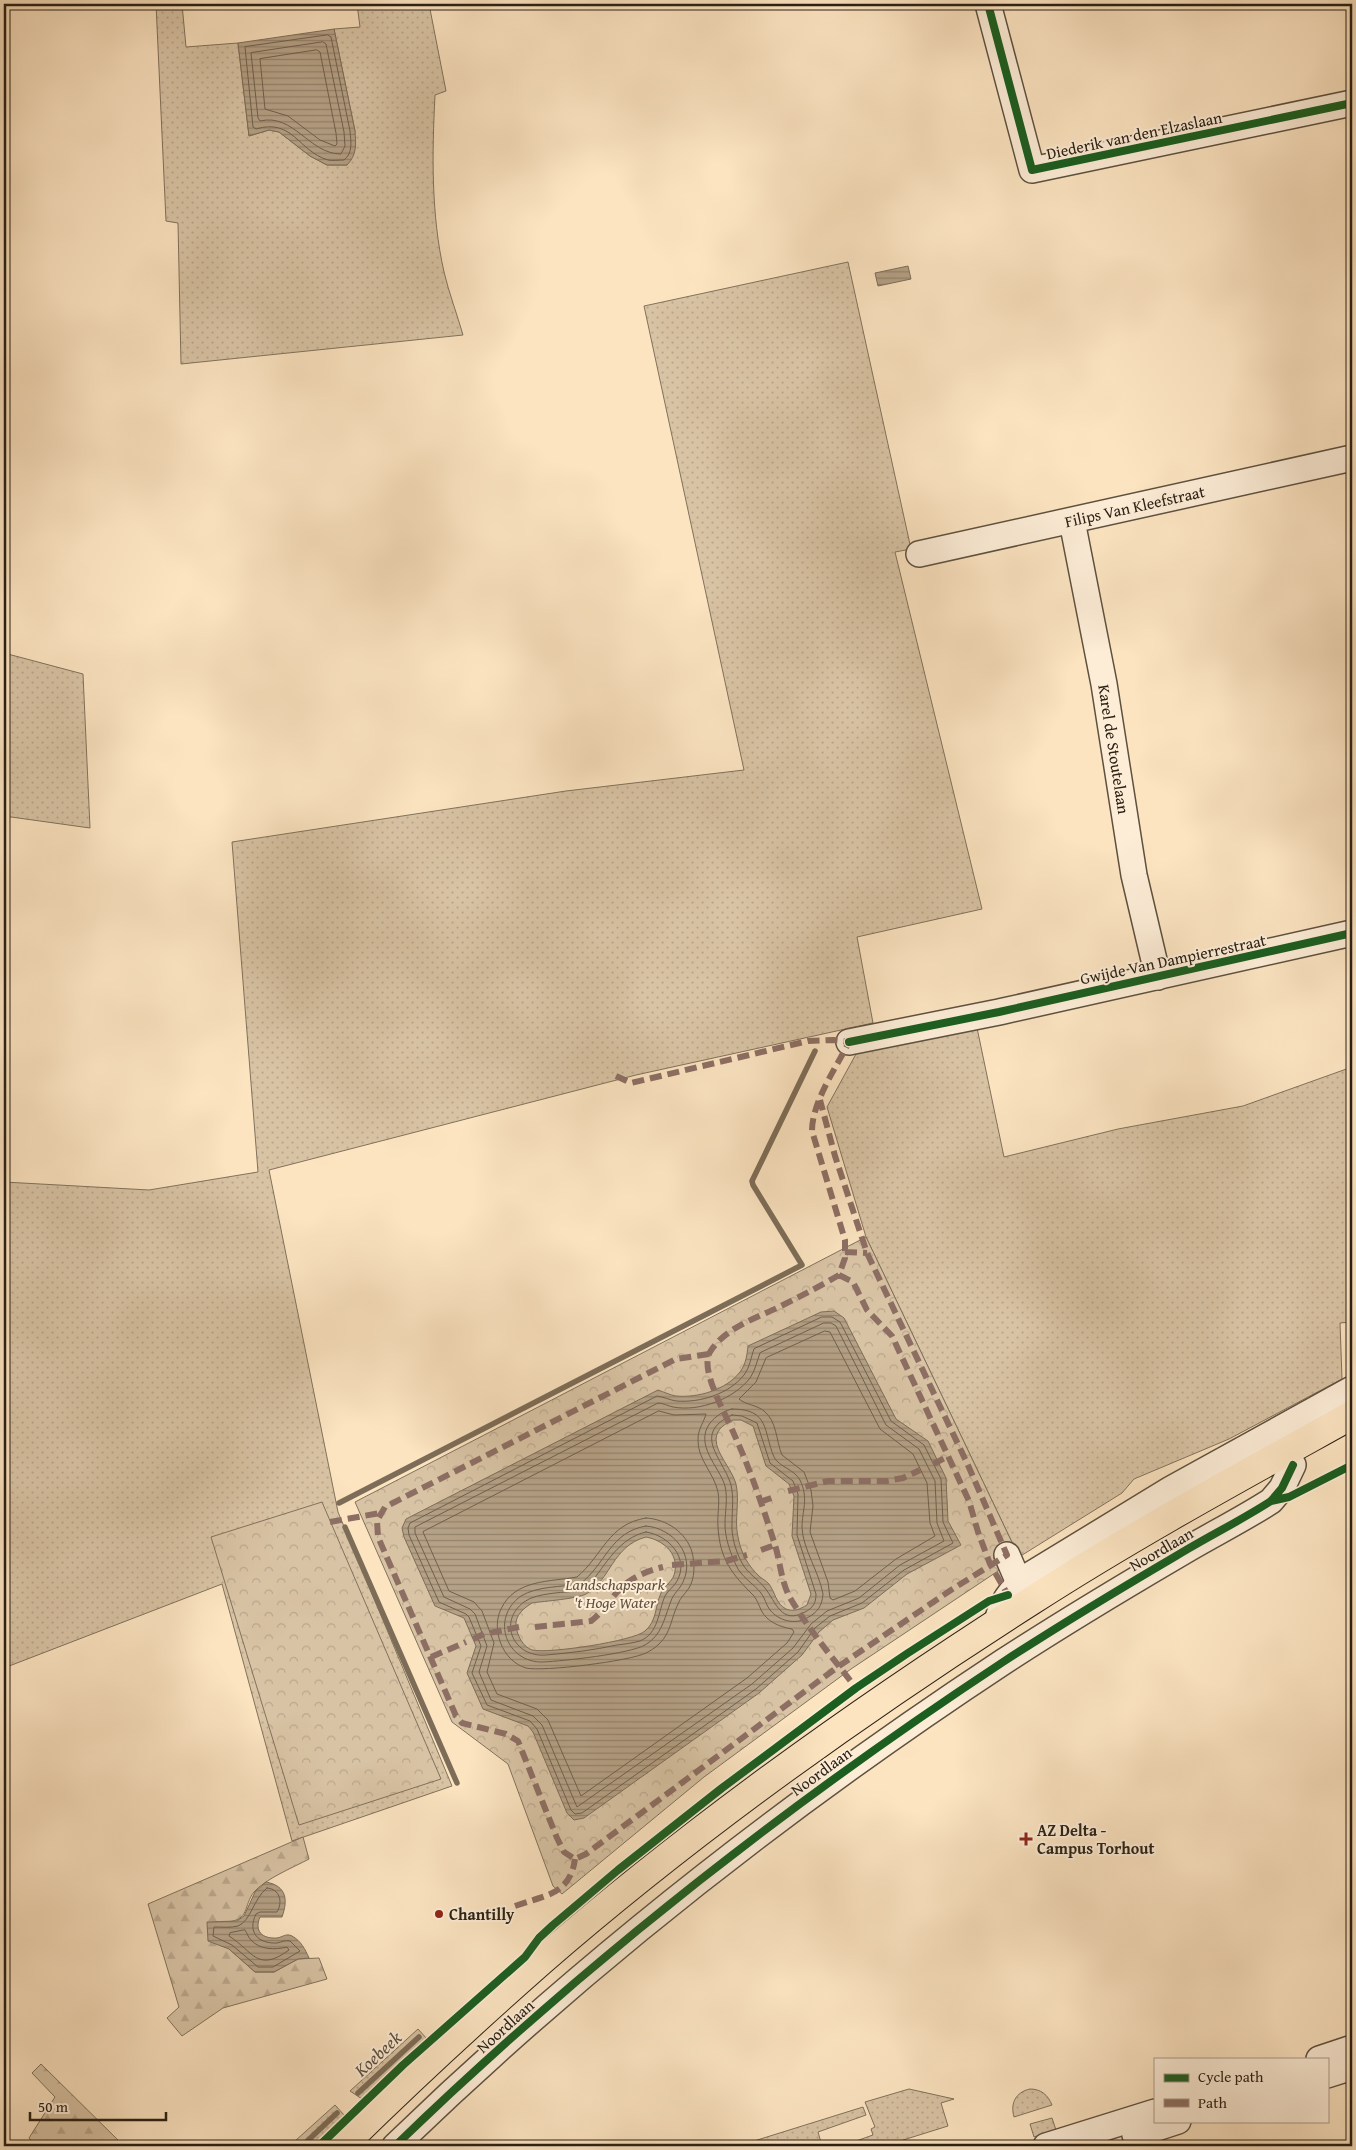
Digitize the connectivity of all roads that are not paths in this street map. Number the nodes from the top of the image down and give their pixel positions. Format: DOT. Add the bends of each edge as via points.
graph roads {
  1 [pos="988,4"];
  2 [pos="1352,103"];
  3 [pos="1352,458"];
  4 [pos="1072,521"];
  5 [pos="919,554"];
  6 [pos="1352,933"];
  7 [pos="1158,976"];
  8 [pos="850,1042"];
  9 [pos="1352,1389"];
  10 [pos="1352,1415"];
  11 [pos="1352,1436"];
  12 [pos="1293,1465"];
  13 [pos="1007,1555"];
  14 [pos="1019,1583"];
  15 [pos="996,1624"];
  16 [pos="1352,2048"];
  17 [pos="1322,2058"];
  18 [pos="1352,2067"];
  19 [pos="1328,2075"];
  20 [pos="1154,2112"];
  21 [pos="1175,2122"];
  22 [pos="1061,2144"];
  23 [pos="342,2146"];
  24 [pos="362,2146"];
  25 [pos="395,2146"];
  26 [pos="1097,2146"];
  1 -- 2 [label="street, Diederik van den Elzaslaan" via="1032,170"];
  3 -- 4 [label="street, Filips Van Kleefstraat"];
  4 -- 5 [label="street, Filips Van Kleefstraat"];
  4 -- 7 [label="street, Karel de Stoutelaan" via="1104,684 1134,875"];
  6 -- 7 [label="street, Gwijde Van Dampierrestraat"];
  7 -- 8 [label="street, Gwijde Van Dampierrestraat"];
  9 -- 14 [label="street" via="1163,1494"];
  10 -- 15 [label="main road, Noordlaan" via="1181,1510"];
  11 -- 12 [label="main road, Noordlaan"];
  12 -- 24 [label="main road, Noordlaan" via="1070,1592 823,1758 682,1865 536,1985"];
  12 -- 25 [label="street, Noordlaan" via="1282,1488 1271,1501 1134,1580 1004,1662 870,1752 742,1847 561,1994"];
  13 -- 14 [label="street"];
  14 -- 15 [label="street" via="1002,1605"];
  15 -- 23 [label="main road, Noordlaan" via="832,1735 680,1848 542,1960"];
  16 -- 17 [label="street"];
  18 -- 19 [label="street"];
  20 -- 22 [label="street"];
  21 -- 26 [label="street"];
}
